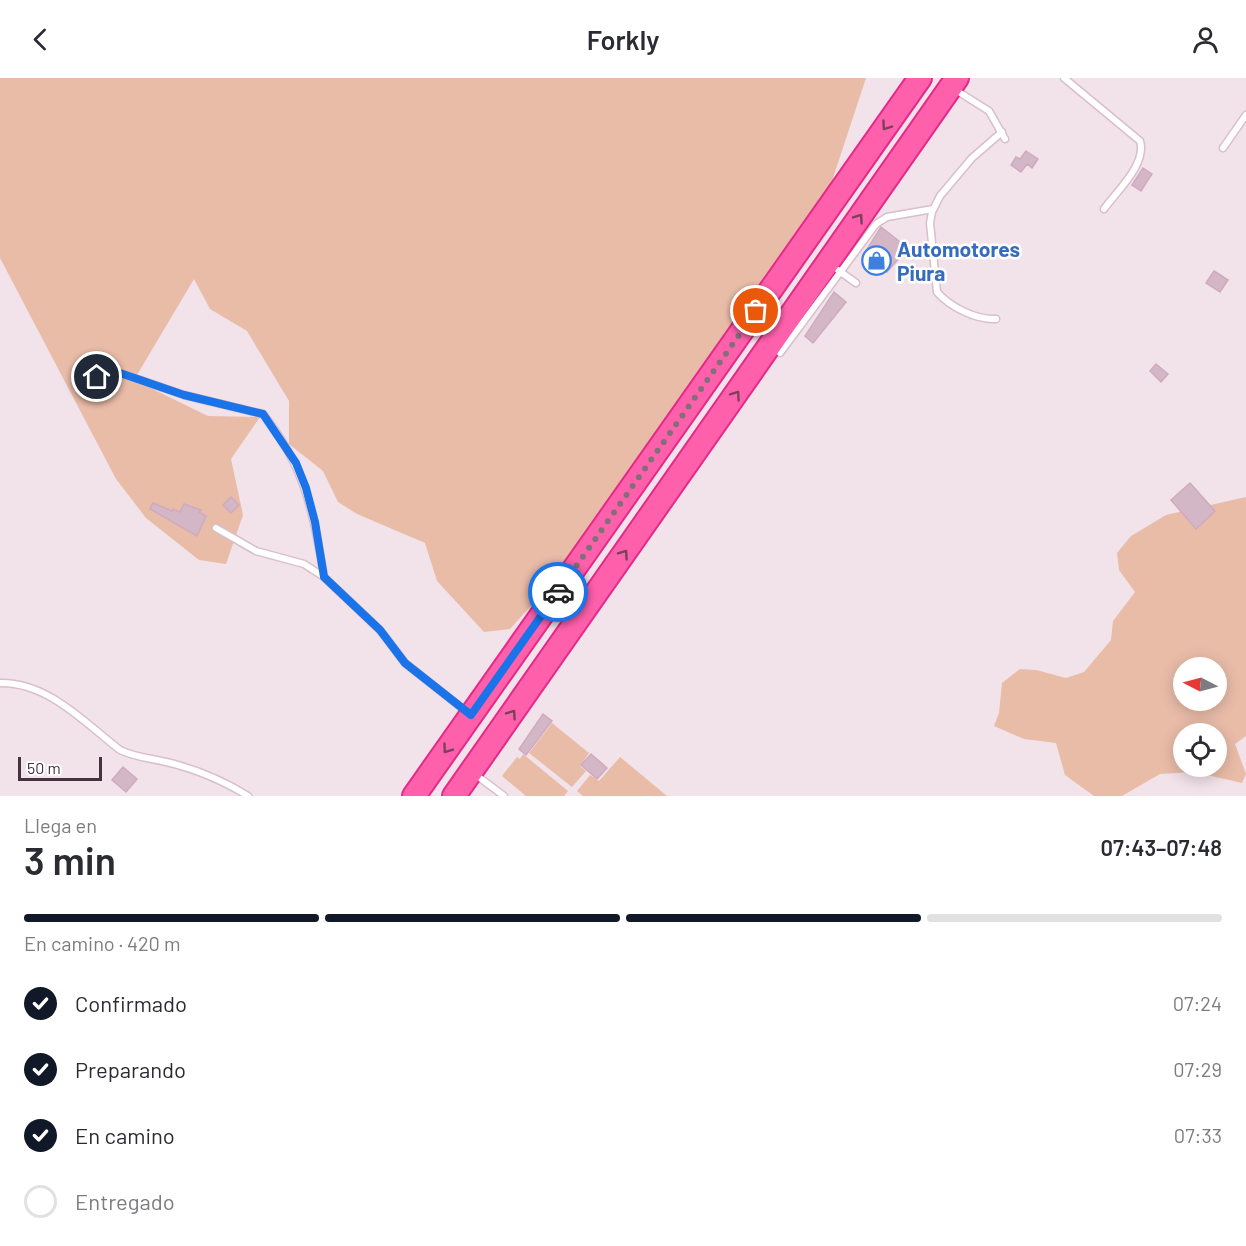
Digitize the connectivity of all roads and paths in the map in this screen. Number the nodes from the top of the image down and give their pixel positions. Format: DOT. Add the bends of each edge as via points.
graph roads {
  1 [pos="920,78"];
  2 [pos="1064,78"];
  3 [pos="954,83"];
  4 [pos="1246,115"];
  5 [pos="1002,132"];
  6 [pos="1005,139"];
  7 [pos="1223,148"];
  8 [pos="933,209"];
  9 [pos="1104,209"];
  10 [pos="834,267"];
  11 [pos="856,283"];
  12 [pos="996,319"];
  13 [pos="780,353"];
  14 [pos="97,377"];
  15 [pos="216,528"];
  16 [pos="324,577"];
  17 [pos="0,682"];
  18 [pos="471,715"];
  19 [pos="471,772"];
  20 [pos="248,796"];
  21 [pos="414,796"];
  22 [pos="454,796"];
  23 [pos="504,796"];
  1 -- 18 [label="highway, one-way"];
  2 -- 9 [label="lane" via="1140,141 1140,161"];
  3 -- 5 [label="lane" via="984,106"];
  10 -- 3 [label="highway, one-way"];
  4 -- 7 [label="lane"];
  5 -- 6 [label="lane"];
  5 -- 8 [label="lane" via="972,158"];
  8 -- 10 [label="lane" via="887,217"];
  8 -- 12 [label="lane" via="930,224 937,292 977,318"];
  10 -- 11 [label="lane"];
  10 -- 13 [label="lane"];
  19 -- 10 [label="highway, one-way"];
  14 -- 16 [label="lane" via="120,373 184,395 263,414 296,463 306,488"];
  15 -- 16 [label="lane" via="256,551 304,564"];
  16 -- 18 [label="lane" via="380,630 405,663"];
  17 -- 20 [label="lane" via="27,686 51,696 132,756 207,775"];
  18 -- 21 [label="highway, one-way"];
  19 -- 22 [label="highway"];
  19 -- 23 [label="lane"];
}
